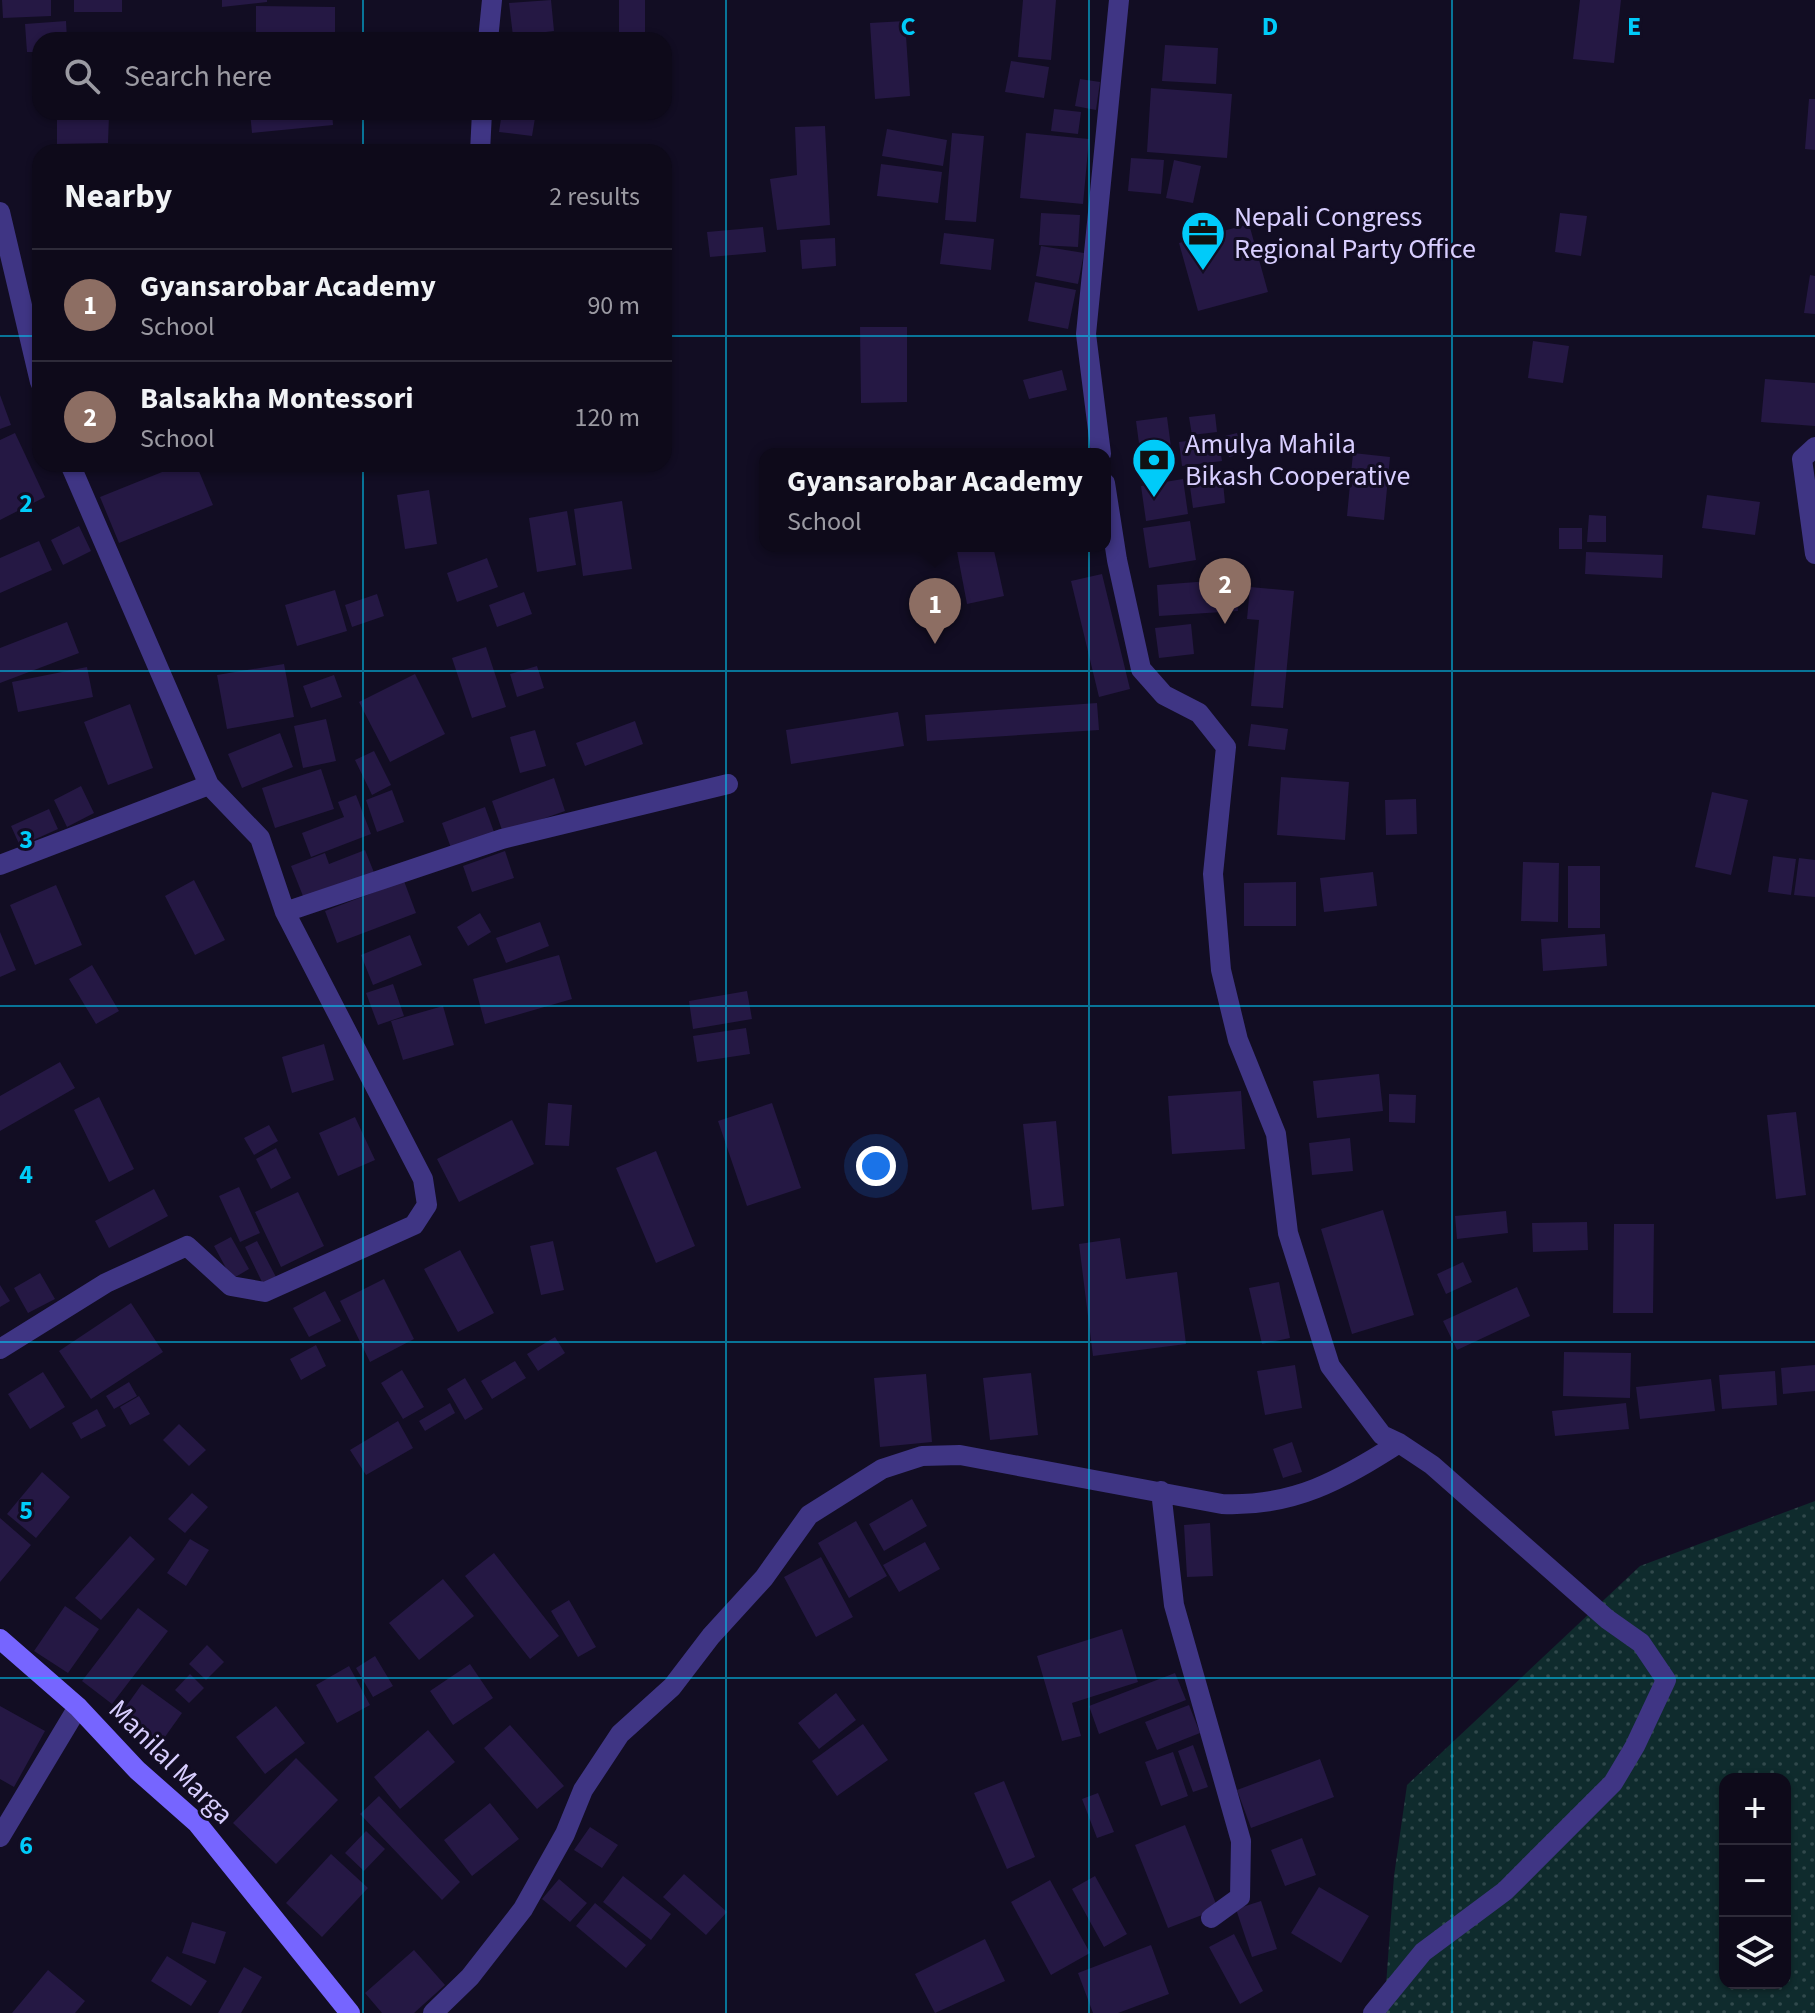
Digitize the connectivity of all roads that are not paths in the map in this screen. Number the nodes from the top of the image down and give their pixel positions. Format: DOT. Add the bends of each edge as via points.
graph roads {
  1 [pos="492,0"];
  2 [pos="1119,0"];
  3 [pos="489,32"];
  4 [pos="482,120"];
  5 [pos="480,144"];
  6 [pos="0,212"];
  7 [pos="32,348"];
  8 [pos="1815,447"];
  9 [pos="1100,448"];
  10 [pos="73,472"];
  11 [pos="1111,522"];
  12 [pos="1815,554"];
  13 [pos="728,784"];
  14 [pos="209,785"];
  15 [pos="0,865"];
  16 [pos="285,912"];
  17 [pos="0,1349"];
  18 [pos="1399,1443"];
  19 [pos="1161,1491"];
  20 [pos="0,1639"];
  21 [pos="78,1707"];
  22 [pos="0,1837"];
  23 [pos="1211,1918"];
  24 [pos="350,2013"];
  25 [pos="433,2013"];
  26 [pos="1373,2013"];
  1 -- 3 [label="street"];
  2 -- 9 [label="street" via="1086,334"];
  4 -- 5 [label="street"];
  6 -- 7 [label="street"];
  8 -- 12 [label="street" via="1802,459"];
  10 -- 14 [label="street"];
  11 -- 18 [label="street" via="1141,669 1164,695 1199,713 1226,747 1213,874 1221,970 1238,1040 1276,1134 1288,1233 1305,1291 1330,1366 1382,1435"];
  13 -- 16 [label="street" via="502,839"];
  14 -- 15 [label="street"];
  14 -- 16 [label="street" via="260,838"];
  16 -- 17 [label="street" via="423,1179 427,1205 421,1215 414,1225 265,1292 231,1286 187,1246 106,1283"];
  18 -- 19 [label="street" via="1341,1480 1262,1506"];
  18 -- 26 [label="street" via="1432,1465 1641,1643 1666,1680 1613,1783 1505,1891 1423,1952"];
  19 -- 23 [label="street" via="1174,1605 1241,1841 1240,1897"];
  19 -- 25 [label="street" via="960,1455 922,1456 882,1469 809,1515 764,1578 672,1687 620,1734 583,1790 523,1909 470,1977"];
  20 -- 21 [label="street, Manilal Marga"];
  21 -- 22 [label="street"];
  21 -- 24 [label="street, Manilal Marga" via="197,1823"];
}
